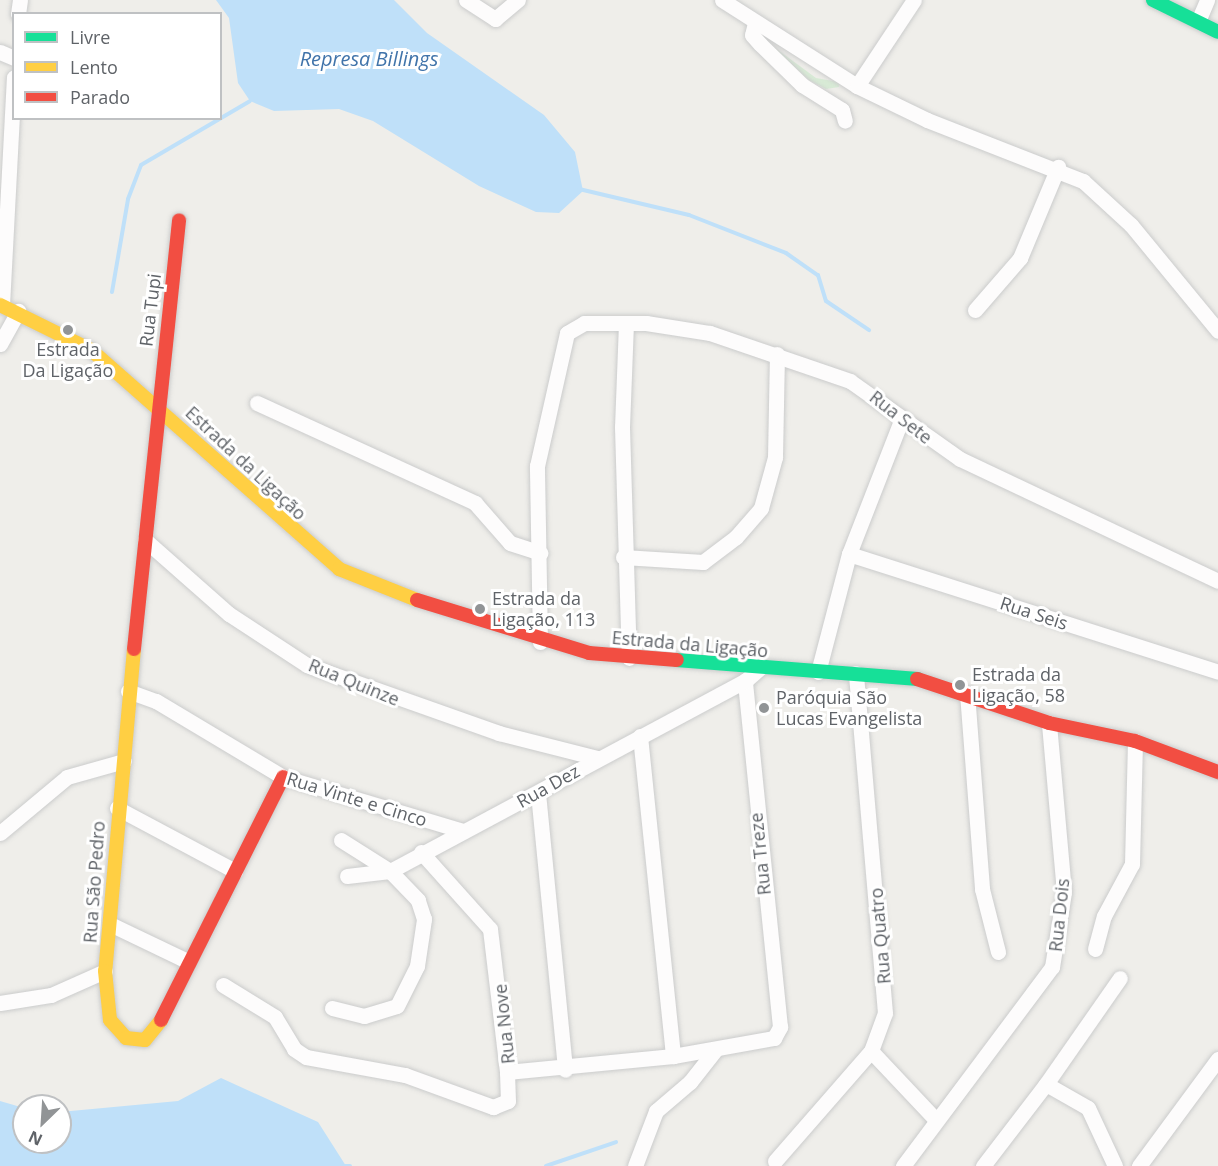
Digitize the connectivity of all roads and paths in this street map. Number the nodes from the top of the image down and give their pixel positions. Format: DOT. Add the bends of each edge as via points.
graph roads {
  1 [pos="466,0"];
  2 [pos="518,0"];
  3 [pos="722,0"];
  4 [pos="914,0"];
  5 [pos="1153,0"];
  6 [pos="1207,0"];
  7 [pos="1199,19"];
  8 [pos="755,23"];
  9 [pos="1218,32"];
  10 [pos="857,86"];
  11 [pos="12,112"];
  12 [pos="845,121"];
  13 [pos="1058,168"];
  14 [pos="179,220"];
  15 [pos="1,305"];
  16 [pos="975,310"];
  17 [pos="18,311"];
  18 [pos="626,323"];
  19 [pos="1218,331"];
  20 [pos="0,344"];
  21 [pos="777,354"];
  22 [pos="256,404"];
  23 [pos="157,405"];
  24 [pos="902,418"];
  25 [pos="145,540"];
  26 [pos="540,553"];
  27 [pos="849,554"];
  28 [pos="623,557"];
  29 [pos="1218,581"];
  30 [pos="540,642"];
  31 [pos="629,658"];
  32 [pos="760,668"];
  33 [pos="818,672"];
  34 [pos="856,672"];
  35 [pos="1218,672"];
  36 [pos="745,681"];
  37 [pos="128,691"];
  38 [pos="966,693"];
  39 [pos="1048,723"];
  40 [pos="640,736"];
  41 [pos="1135,741"];
  42 [pos="597,758"];
  43 [pos="124,761"];
  44 [pos="1218,772"];
  45 [pos="283,777"];
  46 [pos="538,793"];
  47 [pos="117,808"];
  48 [pos="463,831"];
  49 [pos="0,833"];
  50 [pos="341,840"];
  51 [pos="421,852"];
  52 [pos="390,871"];
  53 [pos="235,872"];
  54 [pos="347,876"];
  55 [pos="112,925"];
  56 [pos="1095,949"];
  57 [pos="998,952"];
  58 [pos="187,961"];
  59 [pos="105,971"];
  60 [pos="1120,978"];
  61 [pos="222,985"];
  62 [pos="0,1003"];
  63 [pos="332,1008"];
  64 [pos="768,1040"];
  65 [pos="716,1049"];
  66 [pos="871,1051"];
  67 [pos="678,1056"];
  68 [pos="1218,1059"];
  69 [pos="565,1070"];
  70 [pos="507,1072"];
  71 [pos="690,1082"];
  72 [pos="1046,1084"];
  73 [pos="936,1120"];
  74 [pos="775,1161"];
  75 [pos="635,1166"];
  76 [pos="903,1166"];
  77 [pos="983,1166"];
  78 [pos="1115,1166"];
  79 [pos="1139,1166"];
  1 -- 2 [label="street" via="495,18"];
  3 -- 8 [label="street"];
  4 -- 10 [label="street"];
  5 -- 7 [label="street"];
  6 -- 7 [label="street"];
  7 -- 9 [label="street"];
  8 -- 10 [label="street"];
  8 -- 12 [label="street" via="752,34 760,44 802,85 842,110"];
  10 -- 13 [label="street" via="981,142"];
  11 -- 15 [label="street"];
  13 -- 16 [label="street" via="1020,258"];
  13 -- 19 [label="street" via="1083,181 1131,225"];
  14 -- 23 [label="street, Rua Tupi"];
  15 -- 17 [label="street, Estrada da Ligação"];
  17 -- 20 [label="street"];
  17 -- 23 [label="street, Estrada da Ligação" via="91,350"];
  18 -- 21 [label="street, Rua Sete" via="710,333"];
  18 -- 26 [label="street, Rua Sete" via="584,323 567,333 537,466"];
  18 -- 28 [label="street"];
  21 -- 24 [label="street, Rua Sete" via="850,381"];
  21 -- 28 [label="street" via="775,457 761,508 736,537 703,562"];
  22 -- 26 [label="street" via="476,503 510,543"];
  23 -- 25 [label="street, Rua São Pedro"];
  23 -- 30 [label="street, Estrada da Ligação" via="339,569"];
  24 -- 27 [label="street"];
  24 -- 29 [label="street, Rua Sete" via="960,459"];
  25 -- 37 [label="street, Rua São Pedro"];
  25 -- 42 [label="street, Rua Quinze" via="229,614 308,665 479,727"];
  26 -- 30 [label="street"];
  27 -- 33 [label="street"];
  27 -- 35 [label="street, Rua Seis"];
  28 -- 31 [label="street"];
  30 -- 31 [label="street, Estrada da Ligação"];
  31 -- 32 [label="street, Estrada da Ligação"];
  32 -- 33 [label="street, Estrada da Ligação"];
  32 -- 36 [label="street"];
  33 -- 34 [label="street, Estrada da Ligação"];
  34 -- 38 [label="street, Estrada da Ligação" via="925,680"];
  34 -- 66 [label="street, Rua Quatro" via="885,999"];
  36 -- 40 [label="street, Rua Dez"];
  36 -- 64 [label="street, Rua Treze" via="780,1027"];
  37 -- 43 [label="street, Rua São Pedro"];
  37 -- 45 [label="street, Rua Vinte e Cinco" via="156,701"];
  38 -- 39 [label="street, Estrada da Ligação"];
  38 -- 57 [label="street" via="981,879"];
  39 -- 41 [label="street, Estrada da Ligação"];
  39 -- 73 [label="street, Rua Dois" via="1065,892 1052,967"];
  40 -- 42 [label="street, Rua Dez"];
  40 -- 67 [label="street"];
  41 -- 44 [label="street, Estrada da Ligação"];
  41 -- 56 [label="street" via="1132,864 1104,916"];
  42 -- 46 [label="street, Rua Dez"];
  43 -- 47 [label="street, Rua São Pedro"];
  43 -- 49 [label="street" via="68,777"];
  45 -- 48 [label="street, Rua Vinte e Cinco"];
  45 -- 53 [label="street, Rua São Pedro"];
  46 -- 48 [label="street, Rua Dez"];
  46 -- 69 [label="street"];
  47 -- 53 [label="street"];
  47 -- 55 [label="street, Rua São Pedro"];
  48 -- 51 [label="street, Rua Dez"];
  50 -- 52 [label="street"];
  51 -- 52 [label="street, Rua Dez"];
  51 -- 70 [label="street, Rua Nove" via="490,929"];
  52 -- 54 [label="street, Rua Dez"];
  52 -- 63 [label="street" via="417,900 424,919 410,990 389,1012 364,1016"];
  53 -- 58 [label="street, Rua São Pedro"];
  55 -- 58 [label="street"];
  55 -- 59 [label="street, Rua São Pedro"];
  58 -- 59 [label="street, Rua São Pedro" via="159,1023 138,1041 114,1029"];
  59 -- 62 [label="street" via="51,995"];
  60 -- 72 [label="street"];
  61 -- 70 [label="street" via="275,1017 294,1048 306,1057 405,1075 493,1107 508,1101"];
  64 -- 65 [label="street, Rua Nove"];
  65 -- 67 [label="street, Rua Nove"];
  65 -- 71 [label="street"];
  66 -- 73 [label="street"];
  66 -- 74 [label="street, Rua Quatro"];
  67 -- 69 [label="street, Rua Nove"];
  67 -- 71 [label="street"];
  68 -- 79 [label="street"];
  69 -- 70 [label="street, Rua Nove"];
  71 -- 75 [label="street" via="656,1111"];
  72 -- 77 [label="street"];
  72 -- 78 [label="street" via="1093,1114"];
  73 -- 76 [label="street, Rua Dois"];
}
